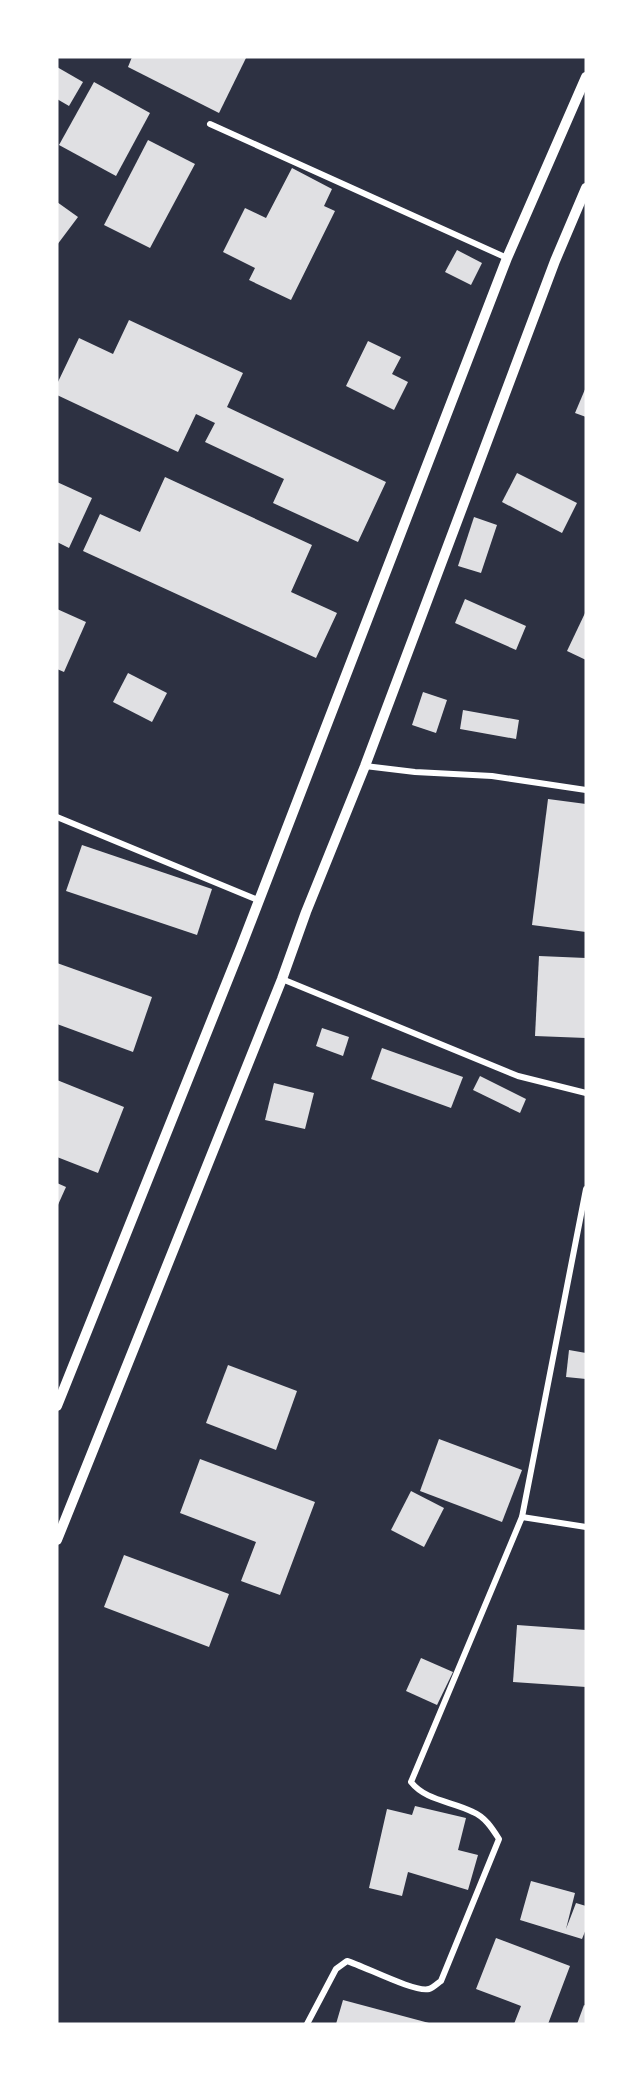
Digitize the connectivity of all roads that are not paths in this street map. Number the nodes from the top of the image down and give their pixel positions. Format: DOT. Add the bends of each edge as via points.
graph roads {
  1 [pos="586,77"];
  2 [pos="210,124"];
  3 [pos="586,188"];
  4 [pos="507,258"];
  5 [pos="365,766"];
  6 [pos="586,789"];
  7 [pos="57,817"];
  8 [pos="258,900"];
  9 [pos="282,979"];
  10 [pos="586,1093"];
  11 [pos="586,1189"];
  12 [pos="57,1406"];
  13 [pos="522,1517"];
  14 [pos="586,1527"];
  15 [pos="57,1540"];
  16 [pos="307,2024"];
  1 -- 4 [label="street"];
  2 -- 4 [label="street"];
  3 -- 5 [label="street"];
  4 -- 8 [label="street"];
  5 -- 6 [label="street" via="492,776"];
  5 -- 9 [label="street"];
  7 -- 8 [label="street"];
  8 -- 12 [label="street"];
  9 -- 10 [label="street" via="518,1076"];
  9 -- 15 [label="street"];
  11 -- 13 [label="street"];
  13 -- 14 [label="street"];
  13 -- 16 [label="street" via="411,1782 419,1792 474,1812 499,1839 441,1981 429,1989 416,1989 346,1961 336,1969"];
}
